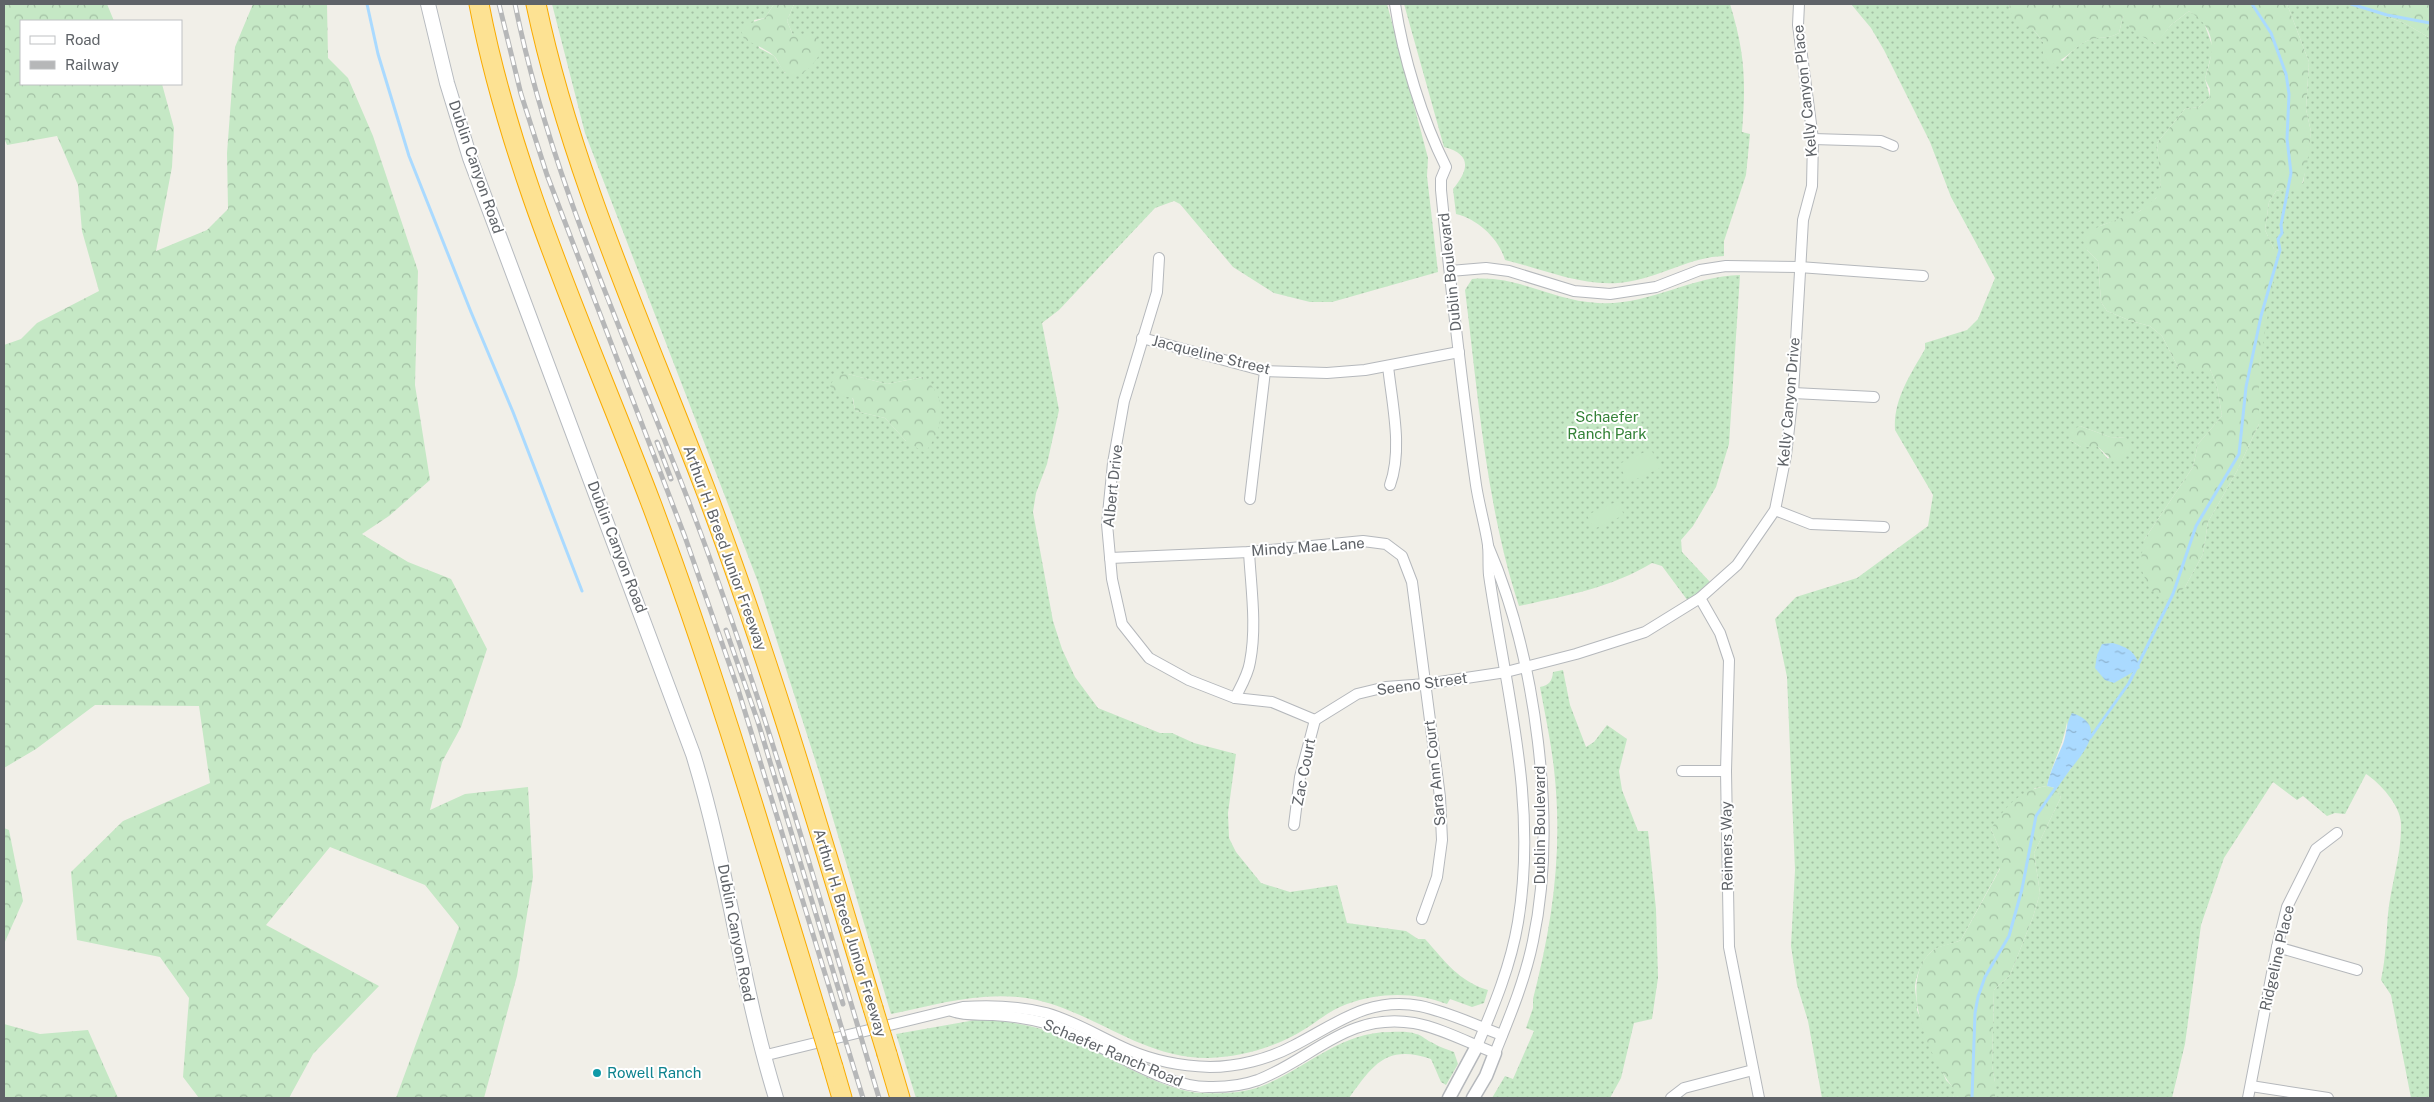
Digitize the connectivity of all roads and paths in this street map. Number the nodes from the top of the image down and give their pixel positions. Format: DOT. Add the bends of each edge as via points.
graph roads {
  1 [pos="428,4"];
  2 [pos="479,4"];
  3 [pos="536,4"];
  4 [pos="1395,4"];
  5 [pos="1799,4"];
  6 [pos="1813,138"];
  7 [pos="1893,146"];
  8 [pos="1159,258"];
  9 [pos="1799,267"];
  10 [pos="1450,271"];
  11 [pos="1923,276"];
  12 [pos="1142,338"];
  13 [pos="1459,352"];
  14 [pos="1388,366"];
  15 [pos="1265,371"];
  16 [pos="1793,393"];
  17 [pos="1874,397"];
  18 [pos="1390,485"];
  19 [pos="1250,499"];
  20 [pos="1774,510"];
  21 [pos="1884,527"];
  22 [pos="1488,546"];
  23 [pos="1249,552"];
  24 [pos="1110,558"];
  25 [pos="1700,598"];
  26 [pos="1525,667"];
  27 [pos="1506,672"];
  28 [pos="1426,684"];
  29 [pos="1235,698"];
  30 [pos="1315,720"];
  31 [pos="1726,771"];
  32 [pos="1682,772"];
  33 [pos="1294,825"];
  34 [pos="2337,833"];
  35 [pos="1422,919"];
  36 [pos="2277,947"];
  37 [pos="2358,970"];
  38 [pos="952,1011"];
  39 [pos="1485,1028"];
  40 [pos="1502,1035"];
  41 [pos="1477,1046"];
  42 [pos="1495,1053"];
  43 [pos="763,1056"];
  44 [pos="1753,1070"];
  45 [pos="2251,1086"];
  46 [pos="776,1098"];
  47 [pos="842,1098"];
  48 [pos="900,1098"];
  49 [pos="1449,1098"];
  50 [pos="1474,1098"];
  51 [pos="1671,1098"];
  52 [pos="1759,1098"];
  53 [pos="2248,1098"];
  54 [pos="2328,1098"];
  1 -- 43 [label="main road, Dublin Canyon Road" via="470,158 695,762 720,854"];
  2 -- 47 [label="highway, bridge" via="501,96 526,176 693,618"];
  3 -- 48 [label="highway, Arthur H. Breed Junior Freeway, bridge" via="556,86 580,162 762,647"];
  4 -- 10 [label="street, Dublin Boulevard" via="1398,25 1430,135 1446,167 1441,190"];
  5 -- 6 [label="street, Kelly Canyon Place" via="1798,26"];
  6 -- 7 [label="street" via="1881,141"];
  6 -- 9 [label="street, Kelly Canyon Place" via="1812,186 1803,220"];
  8 -- 12 [label="street, Albert Drive" via="1157,292"];
  9 -- 10 [label="street" via="1717,266 1656,287 1610,294 1574,291 1509,271 1486,268"];
  9 -- 11 [label="street"];
  9 -- 16 [label="street, Kelly Canyon Drive"];
  10 -- 13 [label="street, Dublin Boulevard"];
  12 -- 15 [label="street, Jacqueline Street"];
  12 -- 24 [label="street, Albert Drive" via="1124,401 1113,463 1107,524"];
  13 -- 14 [label="street, Jacqueline Street"];
  13 -- 22 [label="street, Dublin Boulevard" via="1476,488"];
  14 -- 15 [label="street, Jacqueline Street" via="1327,373"];
  14 -- 18 [label="street" via="1395,438 1395,471"];
  15 -- 19 [label="street"];
  16 -- 17 [label="street"];
  16 -- 20 [label="street, Kelly Canyon Drive" via="1786,455"];
  20 -- 21 [label="street" via="1811,524"];
  20 -- 25 [label="street, Kelly Canyon Drive" via="1737,565"];
  22 -- 26 [label="street, Dublin Boulevard" via="1498,569"];
  22 -- 27 [label="street, Dublin Boulevard" via="1489,571"];
  23 -- 24 [label="street, Mindy Mae Lane"];
  23 -- 28 [label="street, Mindy Mae Lane" via="1363,541 1386,544 1402,556 1412,582"];
  23 -- 29 [label="street" via="1253,615 1251,661"];
  24 -- 29 [label="street, Albert Drive" via="1122,624 1149,658 1189,680"];
  25 -- 26 [label="street, Kelly Canyon Drive" via="1645,632"];
  25 -- 31 [label="street, Reimers Way" via="1720,633 1729,660"];
  26 -- 27 [label="street, Kelly Canyon Drive"];
  26 -- 40 [label="street, Dublin Boulevard" via="1539,753 1543,856 1533,942 1521,988"];
  27 -- 28 [label="street, Seeno Street"];
  27 -- 39 [label="street, Dublin Boulevard" via="1521,764 1524,874 1509,962"];
  28 -- 30 [label="street, Seeno Street" via="1386,687 1358,694"];
  28 -- 35 [label="street, Sara Ann Court" via="1442,840 1437,876"];
  29 -- 30 [label="street, Albert Drive" via="1272,702"];
  30 -- 33 [label="street, Zac Court" via="1300,776"];
  31 -- 32 [label="street"];
  31 -- 44 [label="street, Reimers Way" via="1730,947"];
  34 -- 36 [label="street, Ridgeline Place" via="2316,849 2287,907"];
  36 -- 37 [label="street"];
  36 -- 45 [label="street, Ridgeline Place"];
  38 -- 39 [label="street, Schaefer Ranch Road" via="991,1005 1046,1013 1145,1056 1170,1063 1212,1067 1269,1056 1292,1047 1356,1011 1376,1006 1419,1006"];
  38 -- 41 [label="street, Schaefer Ranch Road" via="964,1015 1017,1017 1048,1024 1174,1080 1211,1088 1256,1080 1279,1070 1327,1040 1369,1023 1414,1023"];
  38 -- 43 [label="street, Schaefer Ranch Road"];
  39 -- 40 [label="street, Schaefer Ranch Road"];
  39 -- 41 [label="street, Dublin Boulevard"];
  40 -- 42 [label="street, Dublin Boulevard"];
  41 -- 42 [label="street, Schaefer Ranch Road"];
  41 -- 49 [label="street, Dublin Boulevard"];
  42 -- 50 [label="street, Dublin Boulevard"];
  43 -- 46 [label="main road, Dublin Canyon Road"];
  44 -- 51 [label="street" via="1684,1088"];
  44 -- 52 [label="street, Reimers Way"];
  45 -- 53 [label="street, Ridgeline Place"];
  45 -- 54 [label="street"];
}
